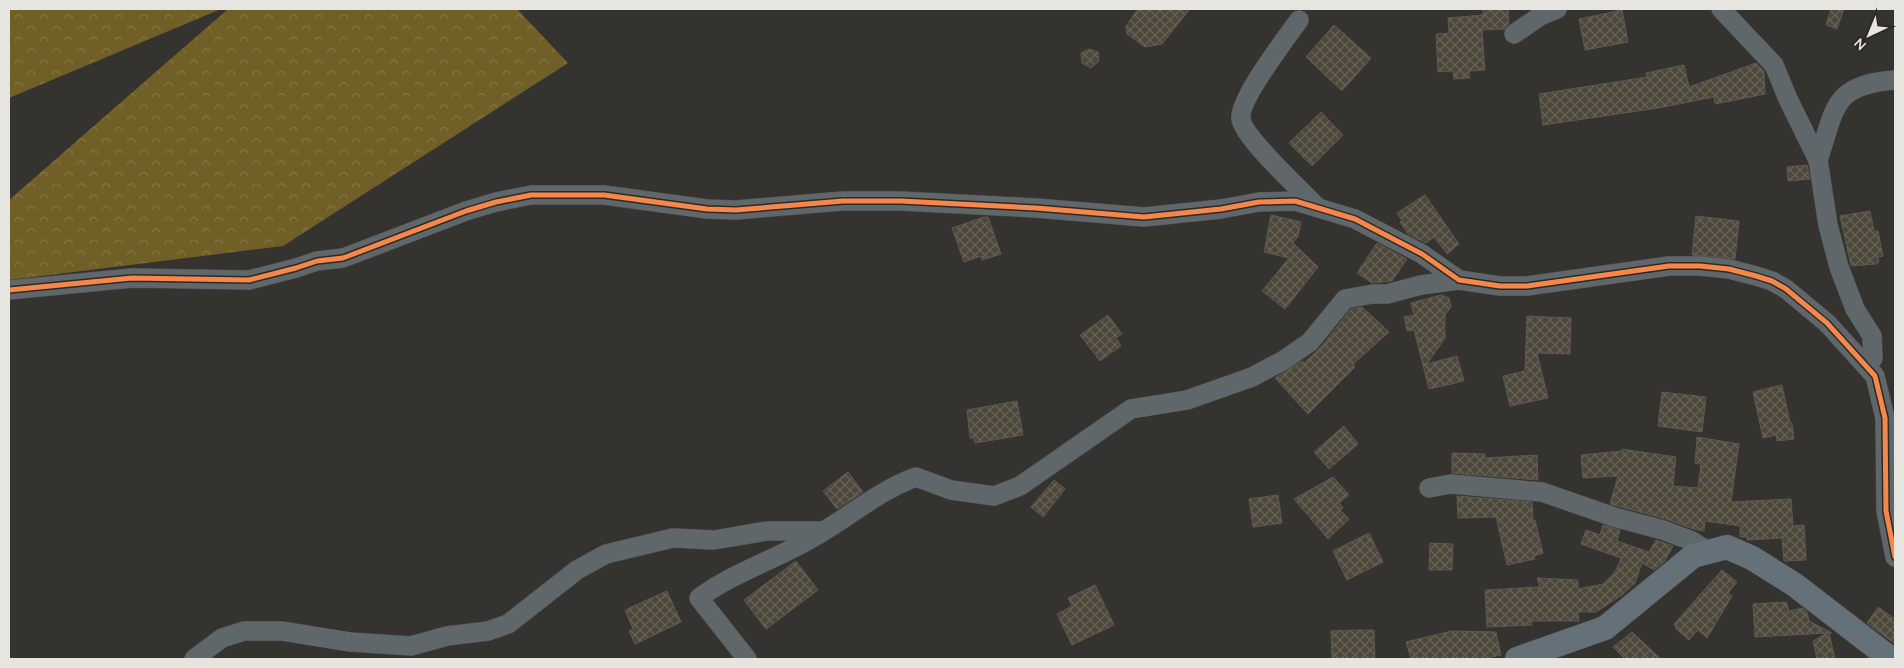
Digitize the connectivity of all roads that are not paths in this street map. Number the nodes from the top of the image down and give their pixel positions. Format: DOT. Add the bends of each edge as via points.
graph roads {
  1 [pos="1557,9"];
  2 [pos="1721,9"];
  3 [pos="1299,20"];
  4 [pos="1514,34"];
  5 [pos="1895,80"];
  6 [pos="1818,160"];
  7 [pos="1316,206"];
  8 [pos="1459,280"];
  9 [pos="9,290"];
  10 [pos="1868,366"];
  11 [pos="1429,488"];
  12 [pos="823,531"];
  13 [pos="1708,551"];
  14 [pos="1895,557"];
  15 [pos="1886,658"];
  16 [pos="194,659"];
  17 [pos="747,659"];
  18 [pos="1517,659"];
  1 -- 4 [label="street"];
  2 -- 6 [label="street" via="1774,65"];
  3 -- 7 [label="street" via="1252,88 1240,118 1252,139"];
  5 -- 6 [label="street" via="1871,82 1846,93 1839,102"];
  6 -- 10 [label="street" via="1828,224 1839,266 1855,309 1872,336 1873,358"];
  7 -- 8 [label="street" via="1355,219 1422,254"];
  7 -- 9 [label="street" via="1295,201 1260,202 1144,217 956,203 872,201 707,209 604,195 531,195 466,211 343,258 317,261 249,280 132,278"];
  8 -- 10 [label="street" via="1527,286 1669,266 1729,269 1772,281 1793,294 1827,323"];
  8 -- 12 [label="street" via="1345,299 1310,342 1284,360 1252,377 1187,400 1131,409 1020,486 994,496 951,490 916,477 892,486"];
  10 -- 14 [label="street" via="1875,376 1886,418 1886,511"];
  11 -- 13 [label="street" via="1451,484 1542,492 1663,530"];
  12 -- 16 [label="street" via="767,531 714,540 673,538 606,554 571,575 508,624 488,631 448,636 411,646 350,642 282,631 244,631 222,638"];
  12 -- 17 [label="street" via="718,584 699,598"];
  13 -- 15 [label="main road" via="1727,548 1752,558 1808,595"];
  13 -- 18 [label="main road" via="1693,556 1605,628"];
}
